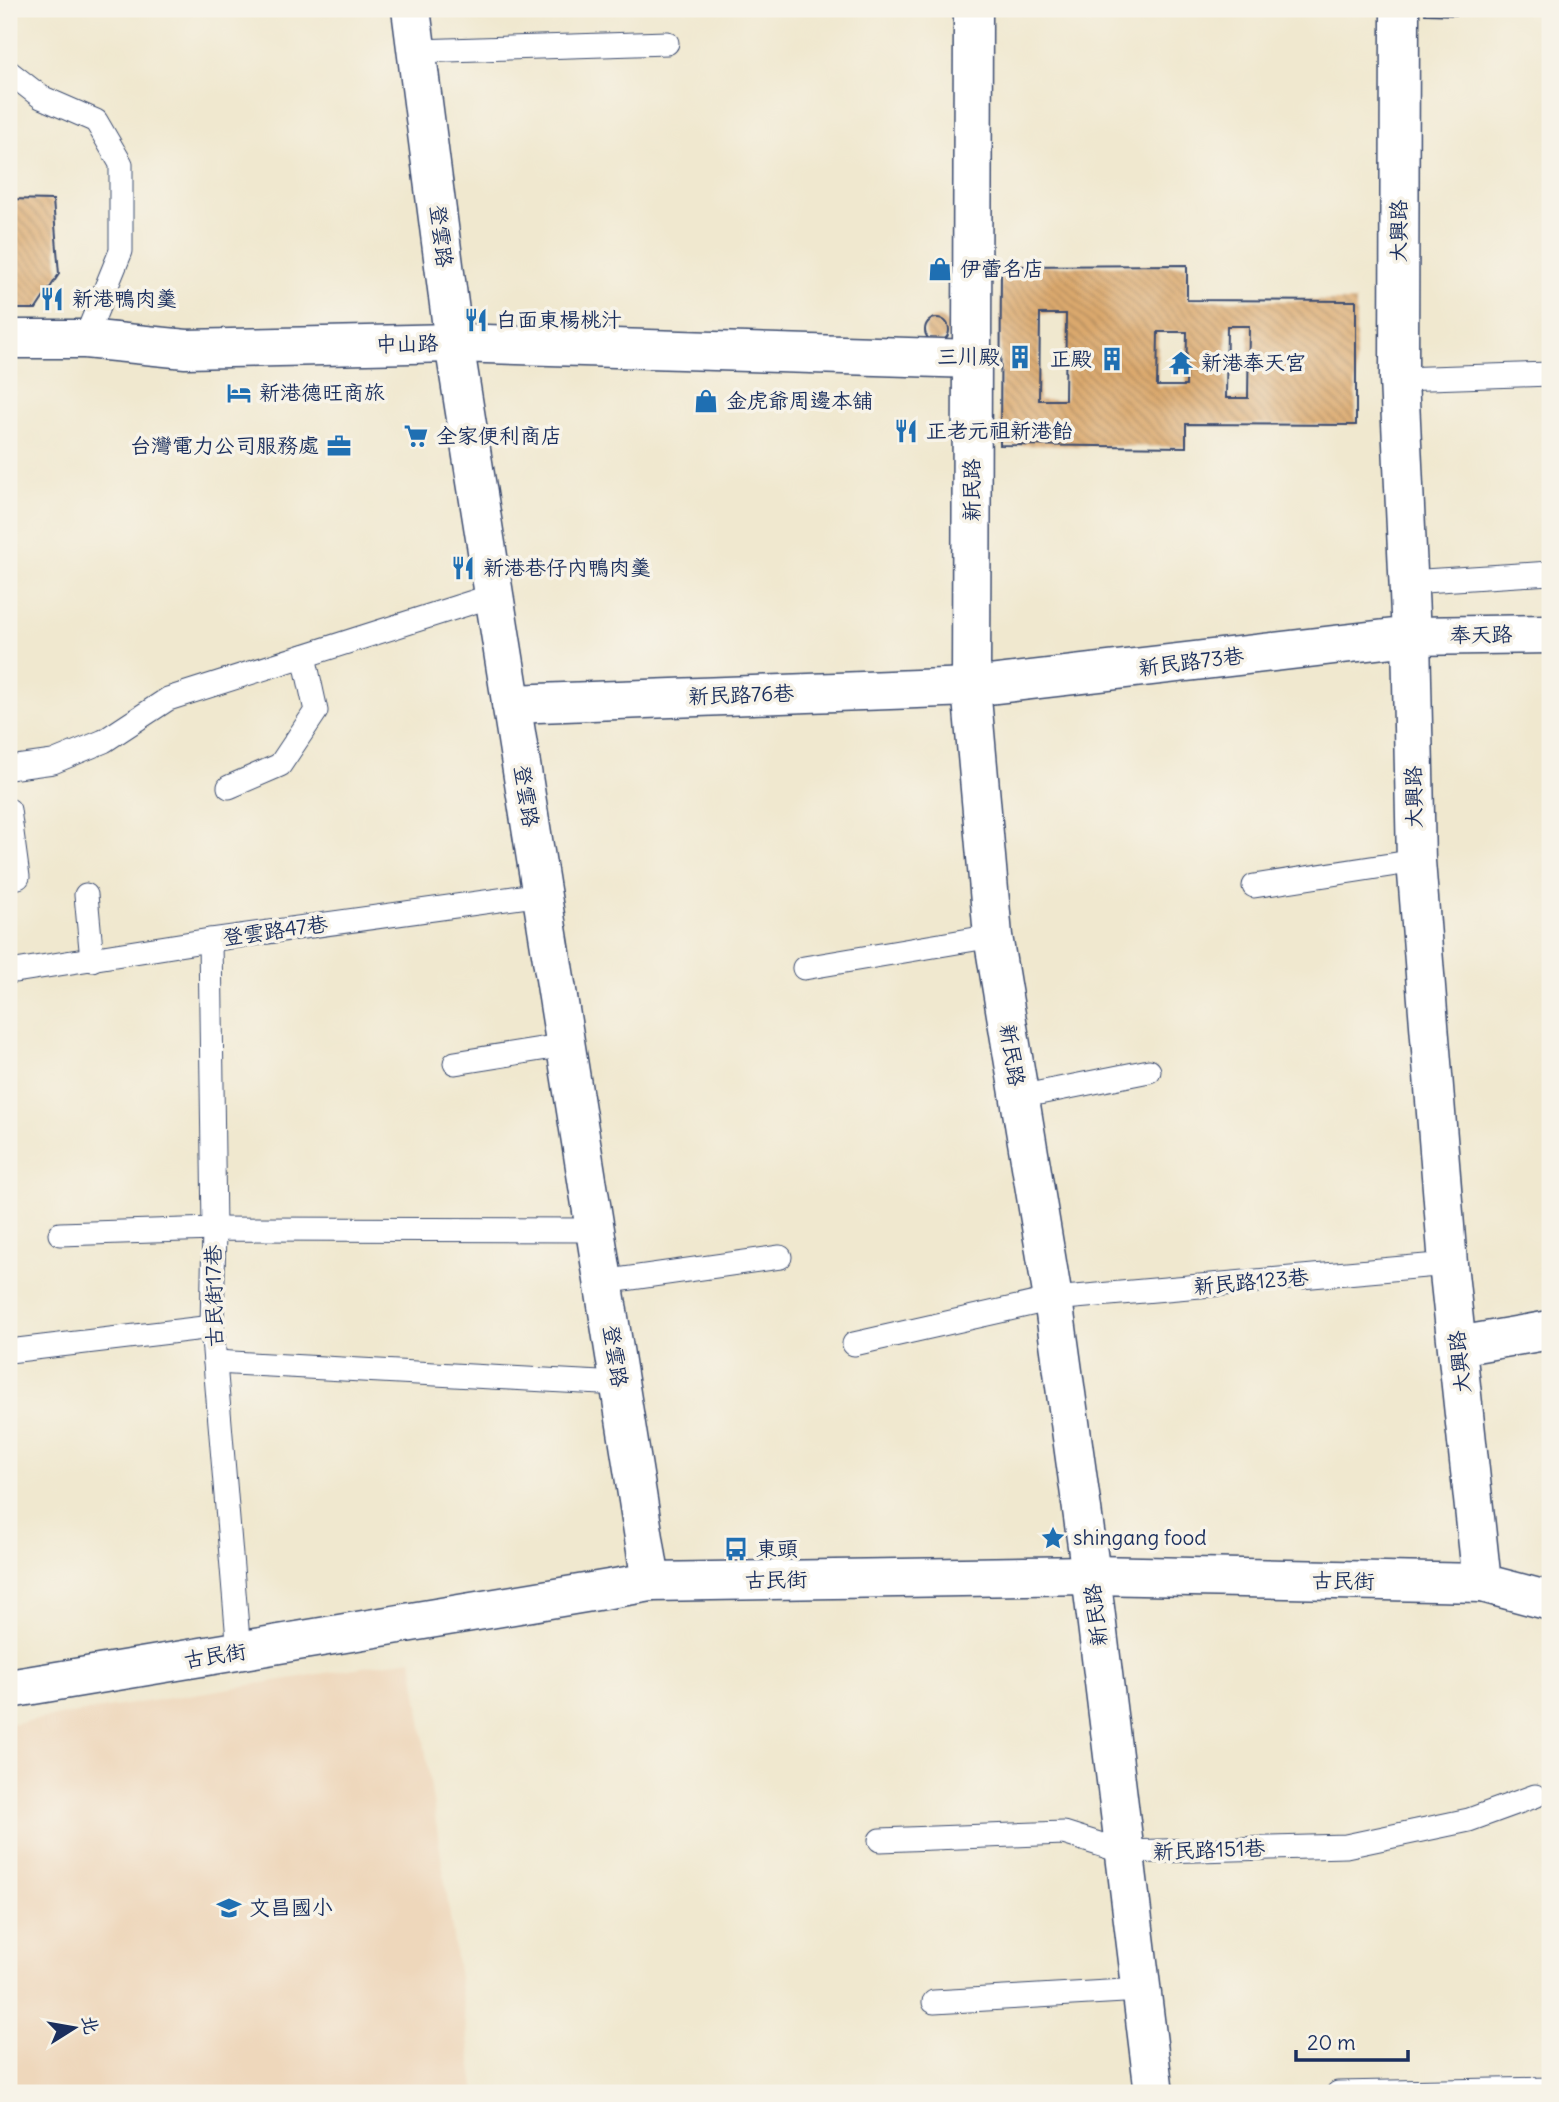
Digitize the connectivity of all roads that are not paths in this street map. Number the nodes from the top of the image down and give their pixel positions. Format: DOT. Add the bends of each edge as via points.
graph roads {
  1 [pos="411,9"];
  2 [pos="973,9"];
  3 [pos="1400,9"];
  4 [pos="667,43"];
  5 [pos="416,51"];
  6 [pos="9,72"];
  7 [pos="9,339"];
  8 [pos="85,339"];
  9 [pos="454,343"];
  10 [pos="973,359"];
  11 [pos="1550,374"];
  12 [pos="1398,379"];
  13 [pos="1550,573"];
  14 [pos="1408,582"];
  15 [pos="495,595"];
  16 [pos="1550,634"];
  17 [pos="1411,636"];
  18 [pos="304,656"];
  19 [pos="971,687"];
  20 [pos="511,704"];
  21 [pos="9,768"];
  22 [pos="229,787"];
  23 [pos="9,810"];
  24 [pos="1416,862"];
  25 [pos="18,877"];
  26 [pos="1254,886"];
  27 [pos="541,894"];
  28 [pos="86,895"];
  29 [pos="993,936"];
  30 [pos="210,940"];
  31 [pos="92,960"];
  32 [pos="804,968"];
  33 [pos="9,972"];
  34 [pos="566,1045"];
  35 [pos="455,1063"];
  36 [pos="1149,1071"];
  37 [pos="1019,1097"];
  38 [pos="214,1229"];
  39 [pos="595,1230"];
  40 [pos="60,1234"];
  41 [pos="780,1257"];
  42 [pos="1448,1264"];
  43 [pos="603,1282"];
  44 [pos="1053,1299"];
  45 [pos="212,1327"];
  46 [pos="1550,1330"];
  47 [pos="854,1344"];
  48 [pos="1458,1346"];
  49 [pos="9,1351"];
  50 [pos="215,1362"];
  51 [pos="619,1384"];
  52 [pos="1091,1575"];
  53 [pos="651,1582"];
  54 [pos="1482,1583"];
  55 [pos="1550,1601"];
  56 [pos="239,1652"];
  57 [pos="9,1689"];
  58 [pos="1535,1796"];
  59 [pos="880,1840"];
  60 [pos="1124,1852"];
  61 [pos="1141,1990"];
  62 [pos="934,2002"];
  63 [pos="1542,2090"];
  64 [pos="1154,2093"];
  65 [pos="1338,2093"];
  1 -- 5 [label="street, 登雲路"];
  2 -- 10 [label="street, 新民路"];
  3 -- 12 [label="street, 大興路"];
  4 -- 5 [label="lane"];
  5 -- 9 [label="street, 登雲路"];
  6 -- 8 [label="lane" via="41,97 96,121 121,164 121,251"];
  7 -- 8 [label="street, 中山路"];
  8 -- 9 [label="street, 中山路" via="186,349"];
  9 -- 10 [label="street, 中山路"];
  9 -- 15 [label="street, 登雲路"];
  10 -- 19 [label="street, 新民路"];
  11 -- 12 [label="lane"];
  12 -- 14 [label="street, 大興路"];
  13 -- 14 [label="lane"];
  14 -- 17 [label="street, 大興路"];
  15 -- 18 [label="lane"];
  15 -- 20 [label="street, 登雲路"];
  16 -- 17 [label="street, 奉天路"];
  17 -- 19 [label="street, 新民路73巷"];
  17 -- 24 [label="street, 大興路"];
  18 -- 21 [label="lane" via="168,699 104,741 53,762"];
  18 -- 22 [label="lane" via="316,711 280,765"];
  19 -- 20 [label="street, 新民路76巷"];
  19 -- 29 [label="street, 新民路"];
  20 -- 27 [label="street, 登雲路"];
  23 -- 25 [label="lane"];
  24 -- 26 [label="lane"];
  24 -- 42 [label="street, 大興路"];
  27 -- 30 [label="lane, 登雲路47巷"];
  27 -- 34 [label="street, 登雲路"];
  28 -- 31 [label="lane"];
  29 -- 32 [label="lane"];
  29 -- 37 [label="street, 新民路"];
  30 -- 31 [label="lane, 登雲路47巷"];
  30 -- 38 [label="lane, 古民街17巷"];
  31 -- 33 [label="lane, 登雲路47巷"];
  34 -- 35 [label="lane"];
  34 -- 39 [label="street, 登雲路"];
  36 -- 37 [label="lane"];
  37 -- 44 [label="street, 新民路"];
  38 -- 39 [label="lane"];
  38 -- 40 [label="lane"];
  38 -- 45 [label="lane, 古民街17巷"];
  39 -- 43 [label="street, 登雲路"];
  41 -- 43 [label="lane"];
  42 -- 44 [label="lane, 新民路123巷"];
  42 -- 48 [label="street, 大興路"];
  43 -- 51 [label="street, 登雲路"];
  44 -- 47 [label="lane, 新民路123巷"];
  44 -- 52 [label="street, 新民路"];
  45 -- 49 [label="lane"];
  45 -- 50 [label="lane, 古民街17巷"];
  46 -- 48 [label="street"];
  48 -- 54 [label="street, 大興路"];
  50 -- 51 [label="lane"];
  50 -- 56 [label="lane, 古民街17巷"];
  51 -- 53 [label="street, 登雲路"];
  52 -- 53 [label="street, 古民街"];
  52 -- 54 [label="street, 古民街"];
  52 -- 60 [label="street, 新民路"];
  53 -- 56 [label="street, 古民街"];
  54 -- 55 [label="street, 古民街"];
  56 -- 57 [label="street, 古民街"];
  58 -- 60 [label="lane, 新民路151巷" via="1469,1820 1346,1846"];
  59 -- 60 [label="lane, 新民路151巷" via="1063,1833"];
  60 -- 61 [label="street, 新民路"];
  61 -- 62 [label="lane"];
  61 -- 64 [label="street, 新民路"];
  63 -- 65 [label="lane"];
}
